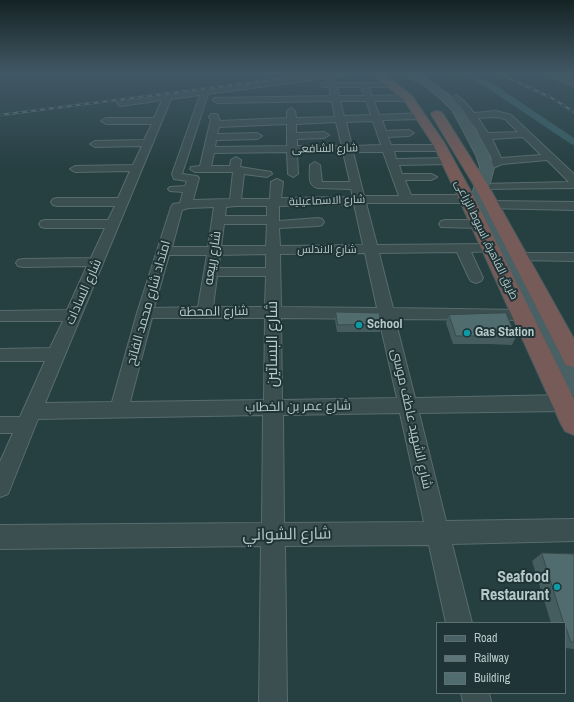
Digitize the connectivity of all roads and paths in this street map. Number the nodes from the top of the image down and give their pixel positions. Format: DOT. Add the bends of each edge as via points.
graph roads {
  1 [pos="164,106"];
  2 [pos="200,106"];
  3 [pos="216,106"];
  4 [pos="254,106"];
  5 [pos="294,106"];
  6 [pos="337,106"];
  7 [pos="372,106"];
  8 [pos="414,106"];
  9 [pos="431,106"];
  10 [pos="455,106"];
  11 [pos="464,106"];
  12 [pos="422,116"];
  13 [pos="471,116"];
  14 [pos="196,118"];
  15 [pos="376,118"];
  16 [pos="340,119"];
  17 [pos="106,121"];
  18 [pos="158,121"];
  19 [pos="215,121"];
  20 [pos="292,121"];
  21 [pos="255,122"];
  22 [pos="410,133"];
  23 [pos="382,134"];
  24 [pos="526,134"];
  25 [pos="324,135"];
  26 [pos="257,136"];
  27 [pos="292,136"];
  28 [pos="485,136"];
  29 [pos="212,137"];
  30 [pos="95,144"];
  31 [pos="148,144"];
  32 [pos="347,149"];
  33 [pos="388,149"];
  34 [pos="446,149"];
  35 [pos="209,150"];
  36 [pos="238,150"];
  37 [pos="256,150"];
  38 [pos="292,150"];
  39 [pos="551,157"];
  40 [pos="393,162"];
  41 [pos="492,164"];
  42 [pos="315,165"];
  43 [pos="137,168"];
  44 [pos="75,169"];
  45 [pos="179,169"];
  46 [pos="205,169"];
  47 [pos="237,170"];
  48 [pos="267,174"];
  49 [pos="293,174"];
  50 [pos="398,177"];
  51 [pos="431,177"];
  52 [pos="574,180"];
  53 [pos="277,182"];
  54 [pos="574,185"];
  55 [pos="482,187"];
  56 [pos="174,189"];
  57 [pos="190,189"];
  58 [pos="357,193"];
  59 [pos="406,199"];
  60 [pos="468,200"];
  61 [pos="57,202"];
  62 [pos="123,202"];
  63 [pos="228,203"];
  64 [pos="186,204"];
  65 [pos="574,206"];
  66 [pos="493,209"];
  67 [pos="274,212"];
  68 [pos="574,214"];
  69 [pos="219,220"];
  70 [pos="318,222"];
  71 [pos="44,224"];
  72 [pos="113,224"];
  73 [pos="446,224"];
  74 [pos="479,224"];
  75 [pos="462,248"];
  76 [pos="490,248"];
  77 [pos="371,249"];
  78 [pos="214,250"];
  79 [pos="273,250"];
  80 [pos="164,251"];
  81 [pos="574,257"];
  82 [pos="520,258"];
  83 [pos="97,262"];
  84 [pos="23,263"];
  85 [pos="211,272"];
  86 [pos="273,272"];
  87 [pos="476,278"];
  88 [pos="274,311"];
  89 [pos="205,312"];
  90 [pos="146,313"];
  91 [pos="386,314"];
  92 [pos="522,315"];
  93 [pos="0,316"];
  94 [pos="74,316"];
  95 [pos="56,354"];
  96 [pos="0,355"];
  97 [pos="574,359"];
  98 [pos="569,394"];
  99 [pos="408,405"];
  100 [pos="273,407"];
  101 [pos="120,409"];
  102 [pos="30,418"];
  103 [pos="574,424"];
  104 [pos="0,425"];
  105 [pos="0,487"];
  106 [pos="574,530"];
  107 [pos="438,533"];
  108 [pos="273,535"];
  109 [pos="0,537"];
  110 [pos="459,622"];
  111 [pos="273,702"];
  1 -- 18 [label="street, شارع السادات"];
  2 -- 14 [label="street"];
  3 -- 19 [label="street" via="213,117"];
  4 -- 21 [label="street"];
  5 -- 20 [label="street"];
  6 -- 16 [label="street, شارع الشهيد عاطف موسى"];
  7 -- 15 [label="street"];
  8 -- 12 [label="highway, طريق القاهرة, اسيوط الزراعى"];
  9 -- 34 [label="highway, طريق القاهرة, اسيوط الزراعى"];
  10 -- 41 [label="main road"];
  11 -- 13 [label="street"];
  12 -- 15 [label="street"];
  12 -- 34 [label="highway, طريق القاهرة, اسيوط الزراعى"];
  13 -- 24 [label="street" via="505,116"];
  13 -- 28 [label="street"];
  14 -- 19 [label="street"];
  14 -- 45 [label="street"];
  15 -- 16 [label="street"];
  15 -- 23 [label="street"];
  16 -- 20 [label="street"];
  16 -- 32 [label="street, شارع الشهيد عاطف موسى"];
  17 -- 18 [label="street"];
  18 -- 31 [label="street, شارع السادات"];
  19 -- 21 [label="street"];
  19 -- 29 [label="street"];
  20 -- 21 [label="street"];
  20 -- 27 [label="street"];
  21 -- 26 [label="street"];
  22 -- 23 [label="street"];
  23 -- 33 [label="street"];
  24 -- 28 [label="street"];
  24 -- 39 [label="street"];
  25 -- 27 [label="street"];
  26 -- 29 [label="street"];
  26 -- 37 [label="street"];
  27 -- 38 [label="street"];
  28 -- 41 [label="street"];
  29 -- 35 [label="street"];
  30 -- 31 [label="street"];
  31 -- 43 [label="street, شارع السادات"];
  32 -- 33 [label="street, شارع الشافعى"];
  32 -- 38 [label="street, شارع الشافعى"];
  32 -- 58 [label="street, شارع الشهيد عاطف موسى"];
  33 -- 34 [label="street, شارع الشافعى"];
  33 -- 40 [label="street"];
  34 -- 40 [label="street"];
  34 -- 55 [label="highway, طريق القاهرة, اسيوط الزراعى"];
  34 -- 60 [label="highway, طريق القاهرة, اسيوط الزراعى"];
  35 -- 36 [label="street, شارع الشافعى"];
  35 -- 46 [label="street"];
  36 -- 37 [label="street, شارع الشافعى"];
  36 -- 47 [label="street, شارع ربيعه" via="235,166"];
  37 -- 38 [label="street, شارع الشافعى"];
  38 -- 49 [label="street"];
  39 -- 41 [label="street"];
  39 -- 52 [label="street"];
  40 -- 50 [label="street"];
  41 -- 55 [label="main road, طريق القاهرة, اسيوط الزراعى"];
  42 -- 58 [label="street" via="318,185"];
  43 -- 44 [label="street"];
  43 -- 62 [label="street, شارع السادات"];
  45 -- 46 [label="street"];
  45 -- 57 [label="street" via="177,176 193,178"];
  46 -- 47 [label="street"];
  47 -- 48 [label="street"];
  47 -- 63 [label="street, شارع ربيعه" via="239,173"];
  50 -- 51 [label="street"];
  50 -- 59 [label="street"];
  53 -- 67 [label="street, شارع البساتين"];
  54 -- 55 [label="street"];
  55 -- 66 [label="highway, طريق القاهرة, اسيوط الزراعى"];
  55 -- 98 [label="main road, طريق القاهرة, اسيوط الزراعى" via="481,200 546,331"];
  56 -- 57 [label="street"];
  57 -- 64 [label="street"];
  58 -- 59 [label="street, شارع الاسماعيلية"];
  58 -- 67 [label="street, شارع الاسماعيلية"];
  58 -- 77 [label="street, شارع الشهيد عاطف موسى"];
  59 -- 60 [label="street, شارع الاسماعيلية"];
  60 -- 74 [label="highway, طريق القاهرة, اسيوط الزراعى"];
  61 -- 62 [label="street"];
  62 -- 72 [label="street, شارع السادات"];
  63 -- 64 [label="street, شارع الاسماعيلية"];
  63 -- 67 [label="street, شارع الاسماعيلية"];
  63 -- 69 [label="street, شارع ربيعه"];
  64 -- 80 [label="street, امتداد شارع محمد الفاتح" via="177,207"];
  65 -- 66 [label="street"];
  66 -- 68 [label="street"];
  66 -- 82 [label="highway, طريق القاهرة, اسيوط الزراعى"];
  67 -- 69 [label="street"];
  67 -- 70 [label="street"];
  67 -- 79 [label="street, شارع البساتين"];
  69 -- 78 [label="street, شارع ربيعه"];
  71 -- 72 [label="street"];
  72 -- 83 [label="street, شارع السادات"];
  73 -- 74 [label="street"];
  74 -- 76 [label="highway, طريق القاهرة, اسيوط الزراعى"];
  75 -- 76 [label="street, شارع الاندلس"];
  75 -- 77 [label="street, شارع الاندلس"];
  75 -- 87 [label="street"];
  76 -- 92 [label="highway, طريق القاهرة, اسيوط الزراعى"];
  77 -- 79 [label="street, شارع الاندلس"];
  77 -- 91 [label="street, شارع الشهيد عاطف موسى"];
  78 -- 79 [label="street, شارع الاندلس"];
  78 -- 80 [label="street, شارع الاندلس"];
  78 -- 85 [label="street, شارع ربيعه"];
  79 -- 86 [label="street, شارع البساتين"];
  80 -- 90 [label="street, امتداد شارع محمد الفاتح"];
  81 -- 82 [label="street"];
  82 -- 97 [label="highway, طريق القاهرة, اسيوط الزراعى"];
  83 -- 84 [label="street"];
  83 -- 94 [label="street, شارع السادات"];
  85 -- 86 [label="street"];
  85 -- 89 [label="street, شارع ربيعه"];
  86 -- 88 [label="street, شارع البساتين"];
  88 -- 89 [label="street, شارع المحطة"];
  88 -- 91 [label="street, شارع المحطة"];
  88 -- 100 [label="street, شارع البساتين"];
  89 -- 90 [label="street, شارع المحطة"];
  90 -- 101 [label="street, امتداد شارع محمد الفاتح"];
  91 -- 92 [label="street, شارع المحطة"];
  91 -- 99 [label="street, شارع الشهيد عاطف موسى"];
  92 -- 98 [label="highway, طريق القاهرة, اسيوط الزراعى"];
  93 -- 94 [label="street"];
  94 -- 95 [label="street, شارع السادات"];
  95 -- 96 [label="street"];
  95 -- 102 [label="street, شارع السادات"];
  98 -- 99 [label="street, شارع عمر بن الخطاب"];
  98 -- 103 [label="highway, طريق القاهرة, اسيوط الزراعى"];
  99 -- 100 [label="street, شارع عمر بن الخطاب"];
  99 -- 107 [label="street, شارع الشهيد عاطف موسى"];
  100 -- 101 [label="street, شارع عمر بن الخطاب"];
  100 -- 108 [label="street, شارع البساتين"];
  101 -- 102 [label="street, شارع عمر بن الخطاب"];
  102 -- 104 [label="street, شارع عمر بن الخطاب"];
  102 -- 105 [label="street, شارع السادات"];
  106 -- 107 [label="street, شارع الشواني"];
  107 -- 108 [label="street, شارع الشواني"];
  107 -- 110 [label="street, شارع الشهيد عاطف موسى"];
  108 -- 109 [label="street, شارع الشواني"];
  108 -- 111 [label="street, شارع البساتين"];
}
